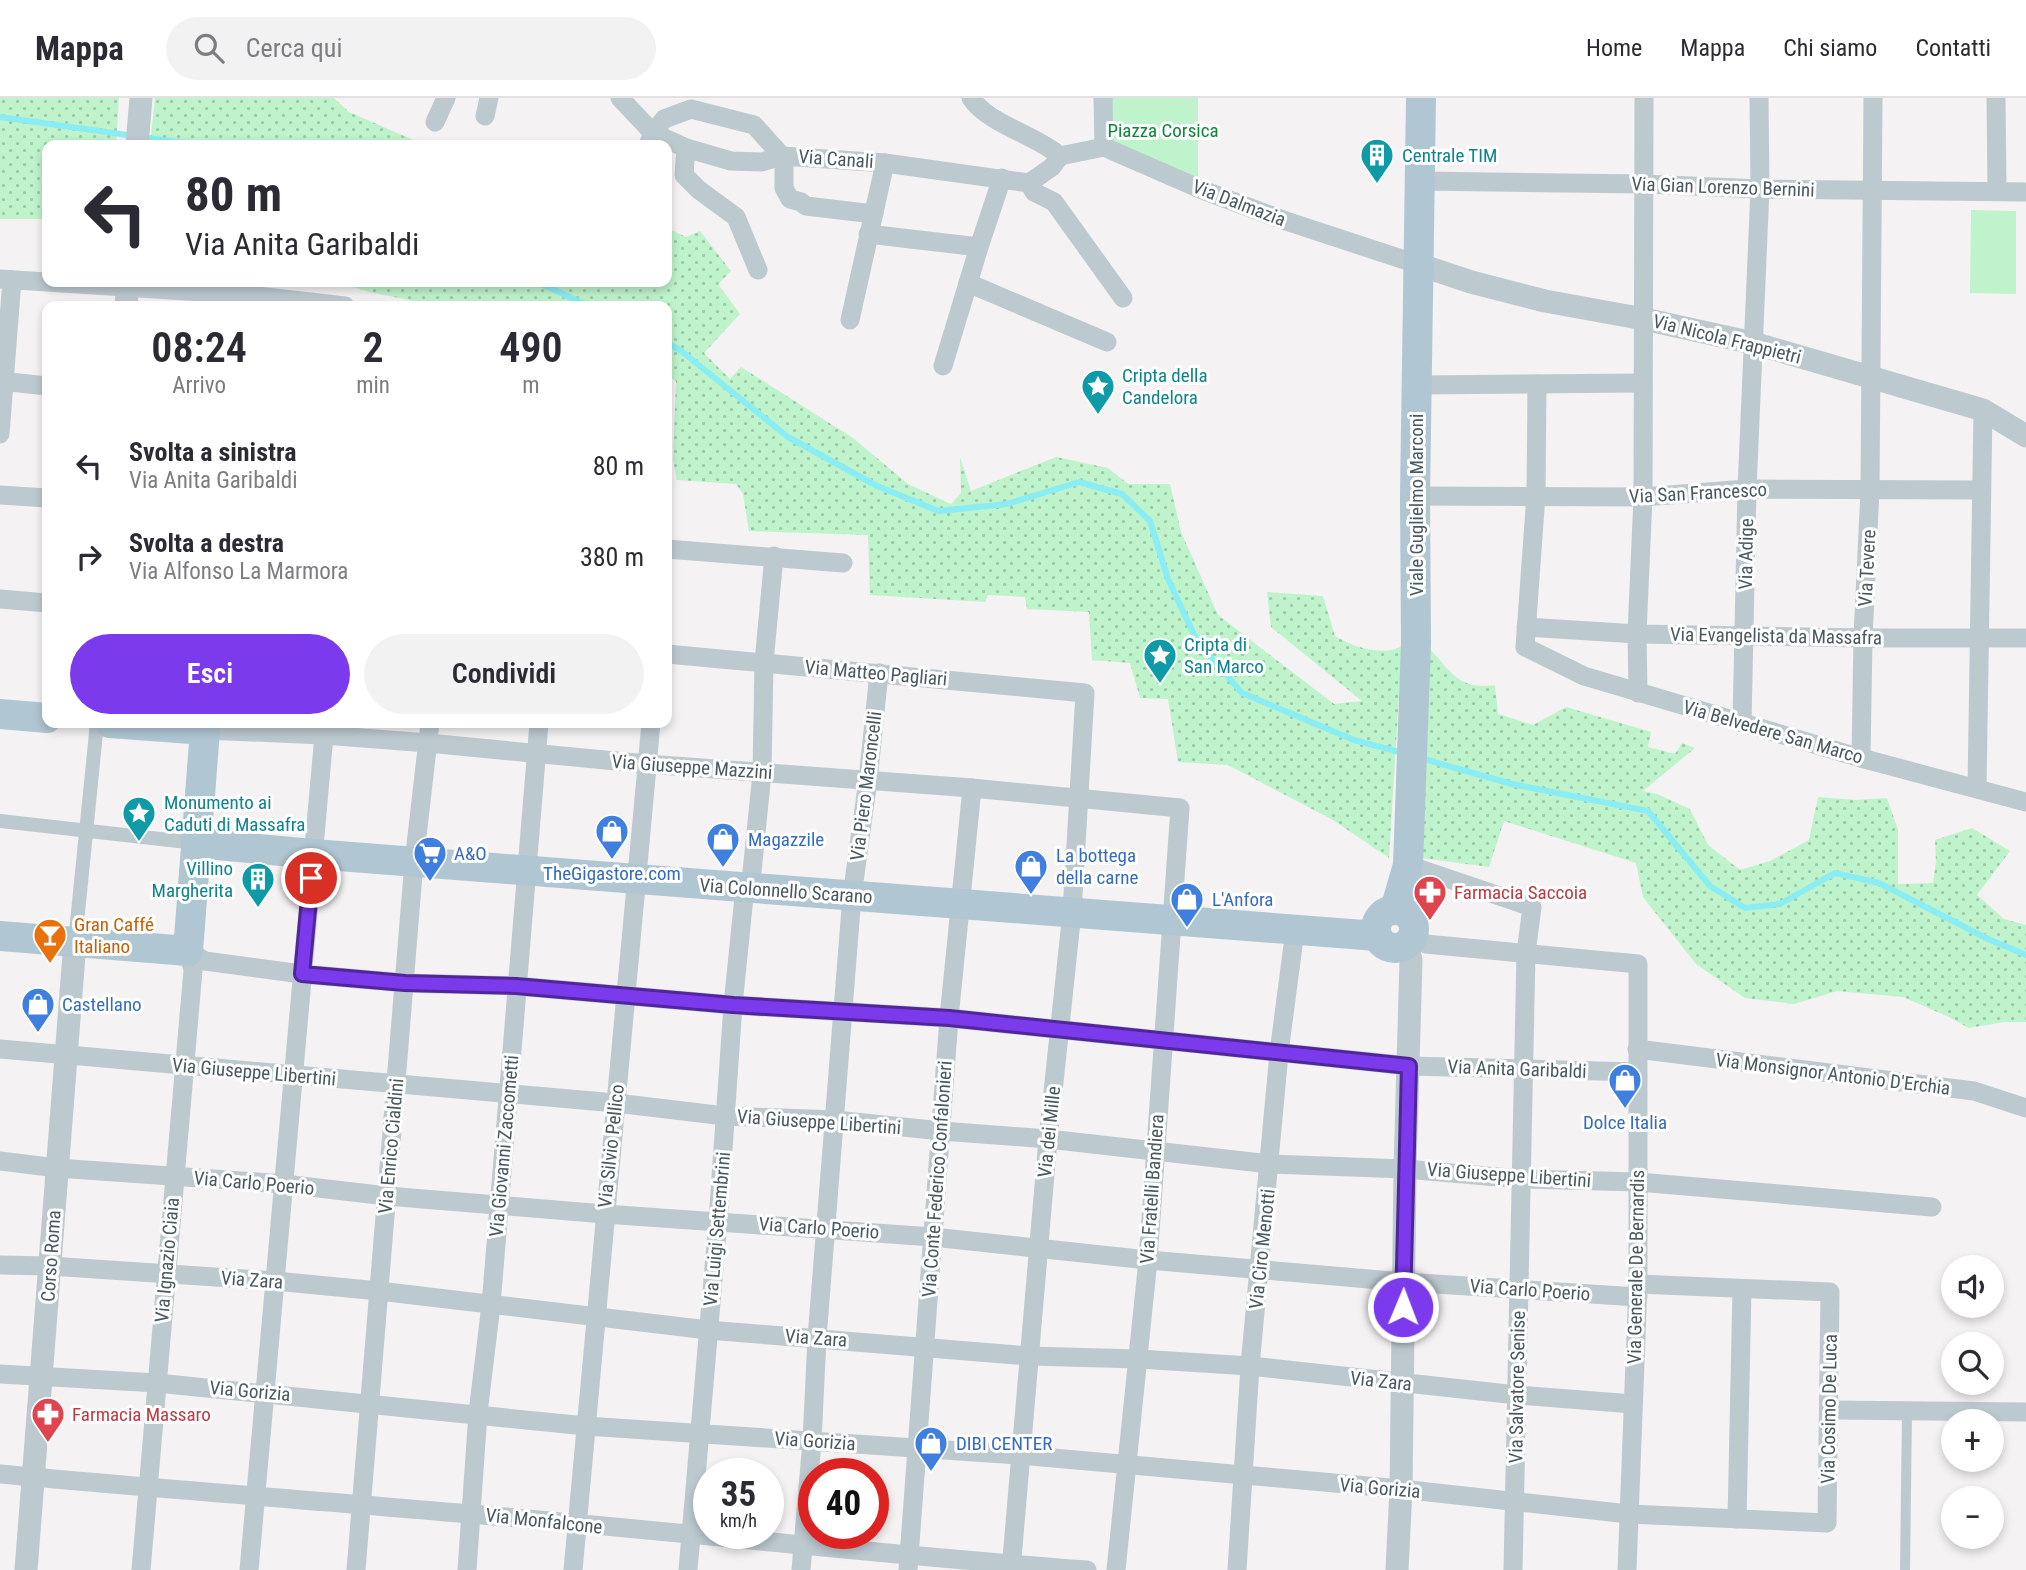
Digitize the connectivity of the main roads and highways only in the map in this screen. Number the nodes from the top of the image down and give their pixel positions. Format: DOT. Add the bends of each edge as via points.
graph roads {
  1 [pos="1422,98"];
  2 [pos="0,714"];
  3 [pos="42,718"];
  4 [pos="205,728"];
  5 [pos="196,843"];
  6 [pos="1395,910"];
  7 [pos="0,936"];
  8 [pos="1377,936"];
  1 -- 6 [label="main road, Viale Guglielmo Marconi" via="1416,643 1408,865"];
  2 -- 3 [label="main road"];
  4 -- 5 [label="main road"];
  5 -- 7 [label="main road" via="188,951"];
  5 -- 8 [label="main road, Via Colonnello Scarano" via="636,879 749,880 852,896"];
  6 -- 8 [label="main road, Viale Guglielmo Marconi" via="1384,913 1377,923"];
  6 -- 8 [label="main road" via="1407,914 1414,924 1411,941 1396,949 1384,946"];
}
